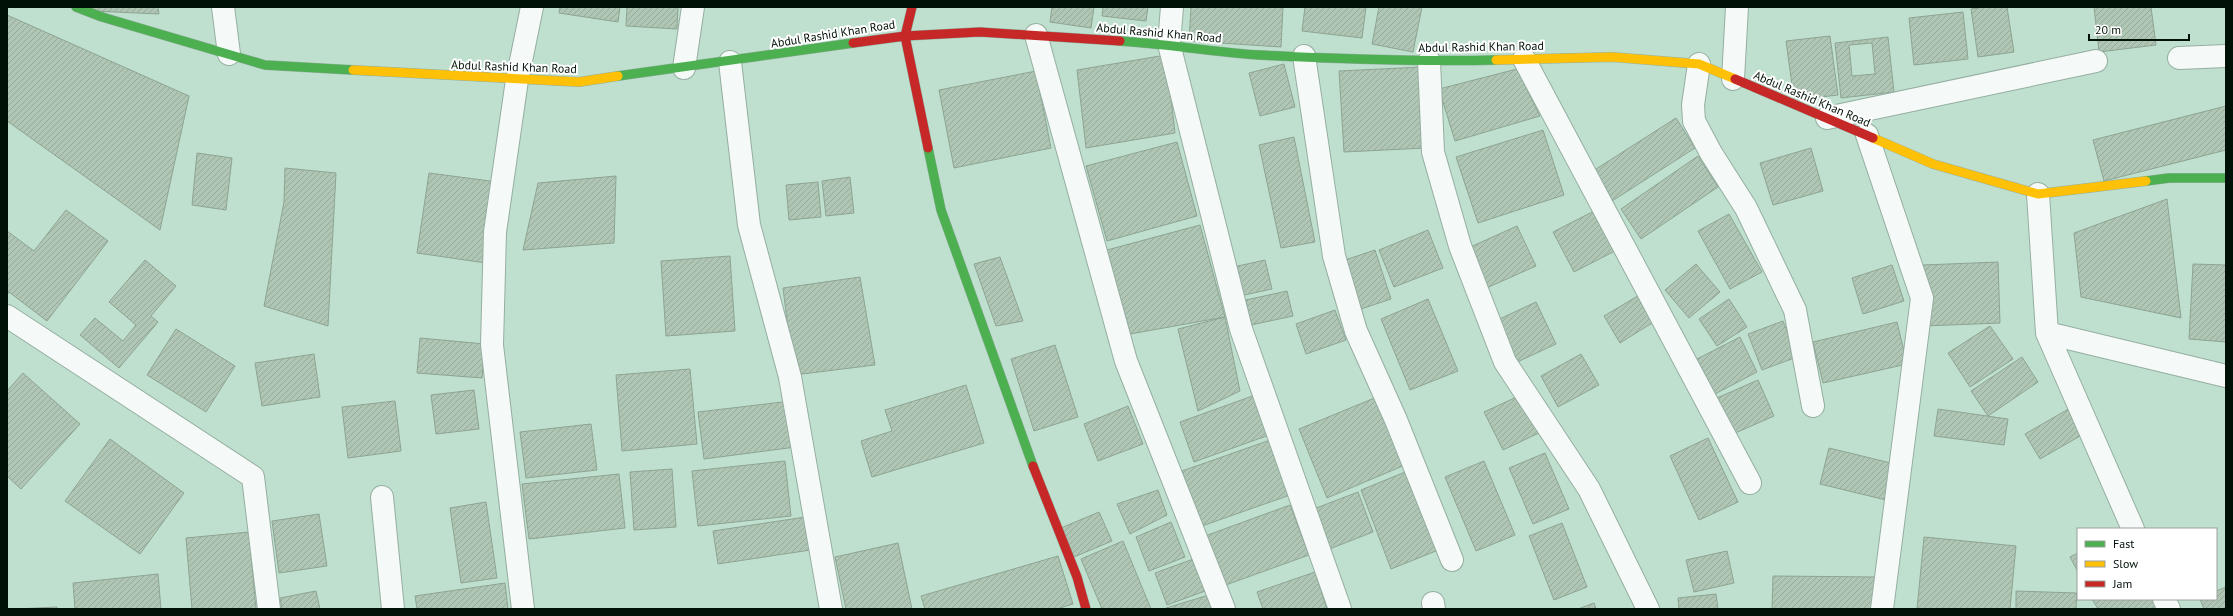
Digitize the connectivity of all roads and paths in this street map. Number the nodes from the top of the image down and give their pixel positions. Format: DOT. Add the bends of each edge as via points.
graph roads {
  1 [pos="76,7"];
  2 [pos="223,7"];
  3 [pos="532,7"];
  4 [pos="693,7"];
  5 [pos="912,7"];
  6 [pos="1172,7"];
  7 [pos="1737,7"];
  8 [pos="1036,35"];
  9 [pos="905,36"];
  10 [pos="1169,44"];
  11 [pos="229,54"];
  12 [pos="1304,56"];
  13 [pos="2226,56"];
  14 [pos="2179,58"];
  15 [pos="1524,59"];
  16 [pos="1429,61"];
  17 [pos="2096,61"];
  18 [pos="730,62"];
  19 [pos="1699,64"];
  20 [pos="684,68"];
  21 [pos="1733,79"];
  22 [pos="517,80"];
  23 [pos="1826,118"];
  24 [pos="1867,135"];
  25 [pos="2226,178"];
  26 [pos="2038,194"];
  27 [pos="7,316"];
  28 [pos="2047,333"];
  29 [pos="2226,376"];
  30 [pos="1813,406"];
  31 [pos="1750,483"];
  32 [pos="382,496"];
  33 [pos="2133,528"];
  34 [pos="1452,560"];
  35 [pos="269,609"];
  36 [pos="393,609"];
  37 [pos="523,609"];
  38 [pos="832,609"];
  39 [pos="1086,609"];
  40 [pos="1224,609"];
  41 [pos="1340,609"];
  42 [pos="1648,609"];
  43 [pos="1882,609"];
  1 -- 11 [label="street, Abdul Rashid Khan Road"];
  2 -- 11 [label="street"];
  3 -- 22 [label="street"];
  4 -- 20 [label="street"];
  5 -- 9 [label="street"];
  6 -- 10 [label="street"];
  7 -- 21 [label="street"];
  8 -- 9 [label="street, Abdul Rashid Khan Road" via="980,32"];
  8 -- 10 [label="street, Abdul Rashid Khan Road"];
  8 -- 40 [label="street" via="1126,361"];
  9 -- 18 [label="street, Abdul Rashid Khan Road"];
  9 -- 39 [label="street" via="941,210 1042,492 1077,577"];
  10 -- 12 [label="street, Abdul Rashid Khan Road" via="1258,55"];
  10 -- 41 [label="street" via="1241,329"];
  11 -- 22 [label="street, Abdul Rashid Khan Road" via="265,65"];
  12 -- 16 [label="street, Abdul Rashid Khan Road"];
  12 -- 34 [label="street" via="1334,256 1352,316"];
  13 -- 14 [label="street"];
  15 -- 16 [label="street, Abdul Rashid Khan Road"];
  15 -- 19 [label="street, Abdul Rashid Khan Road" via="1612,57"];
  15 -- 31 [label="street"];
  16 -- 42 [label="street" via="1433,152 1460,246 1505,362 1588,489"];
  17 -- 23 [label="street"];
  18 -- 20 [label="street, Abdul Rashid Khan Road"];
  18 -- 38 [label="street" via="749,225 790,378"];
  19 -- 21 [label="street, Abdul Rashid Khan Road"];
  19 -- 30 [label="street" via="1693,104 1694,120 1711,154 1746,208 1794,310"];
  20 -- 22 [label="street, Abdul Rashid Khan Road" via="579,82"];
  21 -- 23 [label="street, Abdul Rashid Khan Road"];
  22 -- 37 [label="street" via="495,232 492,345"];
  23 -- 24 [label="street, Abdul Rashid Khan Road"];
  24 -- 26 [label="street, Abdul Rashid Khan Road" via="1933,164"];
  24 -- 43 [label="street" via="1922,298"];
  25 -- 26 [label="street, Abdul Rashid Khan Road" via="2170,178"];
  26 -- 28 [label="street"];
  27 -- 35 [label="street" via="253,477"];
  28 -- 29 [label="street"];
  28 -- 33 [label="street"];
  32 -- 36 [label="street"];
}
